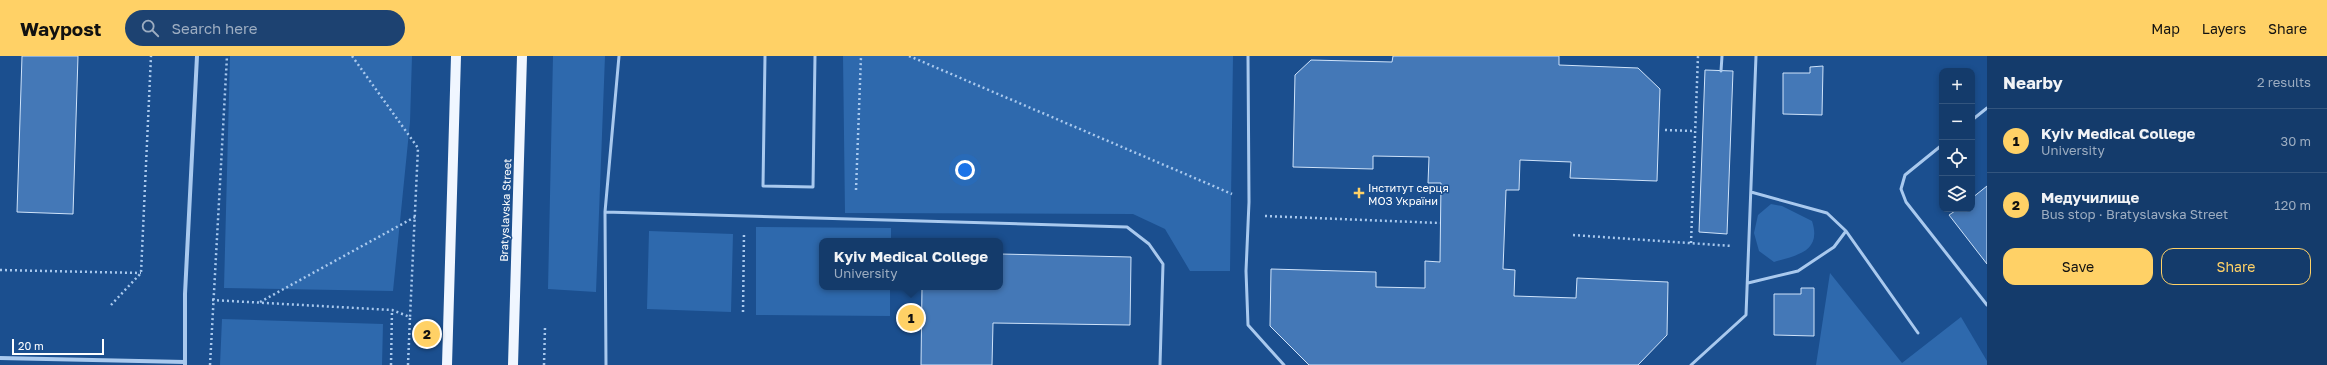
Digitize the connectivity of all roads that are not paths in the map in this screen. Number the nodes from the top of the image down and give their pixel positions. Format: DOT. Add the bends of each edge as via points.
graph roads {
  1 [pos="197,56"];
  2 [pos="456,56"];
  3 [pos="522,56"];
  4 [pos="618,56"];
  5 [pos="765,56"];
  6 [pos="815,56"];
  7 [pos="1248,56"];
  8 [pos="1722,56"];
  9 [pos="1756,56"];
  10 [pos="1721,71"];
  11 [pos="1987,108"];
  12 [pos="1975,118"];
  13 [pos="1939,147"];
  14 [pos="1751,192"];
  15 [pos="605,212"];
  16 [pos="1846,231"];
  17 [pos="1748,282"];
  18 [pos="1987,305"];
  19 [pos="1918,333"];
  20 [pos="0,358"];
  21 [pos="185,364"];
  22 [pos="447,365"];
  23 [pos="513,365"];
  24 [pos="606,365"];
  25 [pos="1160,365"];
  26 [pos="1284,365"];
  27 [pos="1691,365"];
  1 -- 21 [label="street" via="185,294"];
  2 -- 22 [label="main road"];
  3 -- 23 [label="main road, Bratyslavska Street"];
  4 -- 15 [label="lane"];
  5 -- 6 [label="lane" via="763,186 813,187"];
  7 -- 26 [label="lane" via="1248,325"];
  8 -- 10 [label="lane"];
  9 -- 14 [label="lane"];
  11 -- 12 [label="lane"];
  13 -- 18 [label="lane" via="1905,175 1900,189 1906,202"];
  14 -- 16 [label="lane" via="1827,213"];
  14 -- 17 [label="lane"];
  15 -- 24 [label="lane"];
  15 -- 25 [label="lane" via="1127,227 1149,244 1163,264"];
  16 -- 17 [label="lane" via="1834,247 1798,271"];
  16 -- 19 [label="lane"];
  17 -- 27 [label="lane" via="1746,315"];
  20 -- 21 [label="street"];
}
